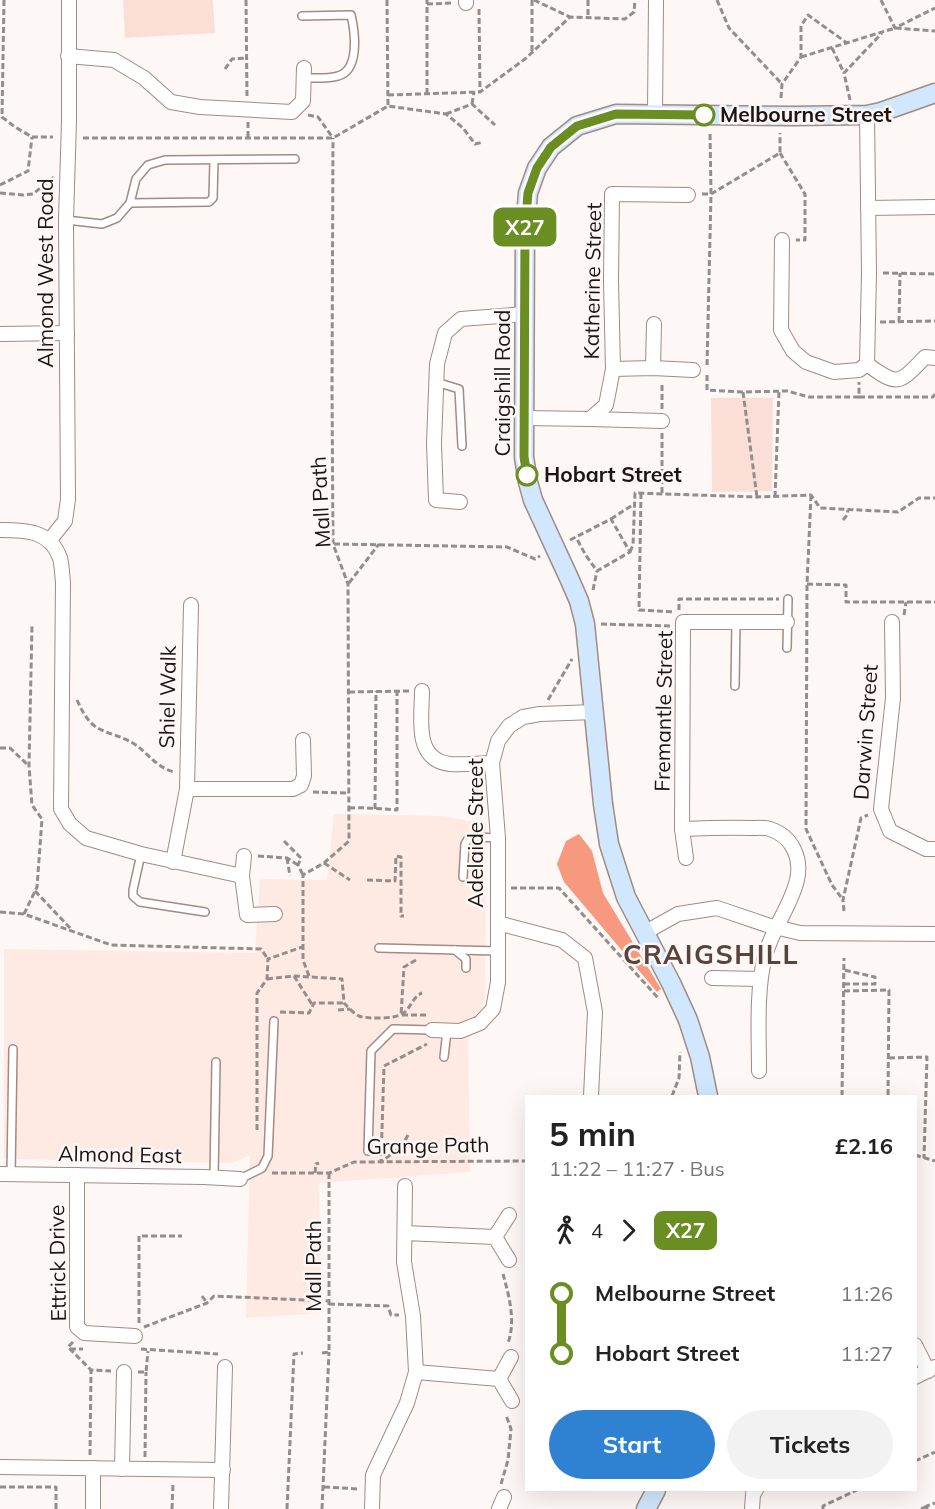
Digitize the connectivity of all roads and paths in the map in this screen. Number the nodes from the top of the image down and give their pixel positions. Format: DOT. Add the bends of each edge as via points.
graph roads {
  1 [pos="2,0"];
  2 [pos="69,0"];
  3 [pos="246,0"];
  4 [pos="387,0"];
  5 [pos="533,0"];
  6 [pos="588,0"];
  7 [pos="635,0"];
  8 [pos="656,0"];
  9 [pos="717,0"];
  10 [pos="881,0"];
  11 [pos="466,1"];
  12 [pos="427,2"];
  13 [pos="935,8"];
  14 [pos="302,16"];
  15 [pos="570,17"];
  16 [pos="588,18"];
  17 [pos="895,28"];
  18 [pos="935,31"];
  19 [pos="883,32"];
  20 [pos="847,43"];
  21 [pos="2,46"];
  22 [pos="831,48"];
  23 [pos="532,52"];
  24 [pos="68,56"];
  25 [pos="801,57"];
  26 [pos="246,58"];
  27 [pos="225,69"];
  28 [pos="304,73"];
  29 [pos="844,73"];
  30 [pos="782,84"];
  31 [pos="474,92"];
  32 [pos="480,92"];
  33 [pos="935,93"];
  34 [pos="427,94"];
  35 [pos="388,95"];
  36 [pos="781,98"];
  37 [pos="472,104"];
  38 [pos="388,106"];
  39 [pos="247,110"];
  40 [pos="292,112"];
  41 [pos="446,114"];
  42 [pos="655,114"];
  43 [pos="710,115"];
  44 [pos="860,115"];
  45 [pos="495,125"];
  46 [pos="248,130"];
  47 [pos="780,133"];
  48 [pos="32,137"];
  49 [pos="53,137"];
  50 [pos="83,138"];
  51 [pos="248,138"];
  52 [pos="333,138"];
  53 [pos="483,142"];
  54 [pos="780,153"];
  55 [pos="295,159"];
  56 [pos="214,160"];
  57 [pos="68,176"];
  58 [pos="0,185"];
  59 [pos="0,193"];
  60 [pos="711,194"];
  61 [pos="688,195"];
  62 [pos="130,203"];
  63 [pos="935,207"];
  64 [pos="868,208"];
  65 [pos="66,220"];
  66 [pos="782,240"];
  67 [pos="869,273"];
  68 [pos="900,273"];
  69 [pos="935,274"];
  70 [pos="526,314"];
  71 [pos="935,321"];
  72 [pos="868,322"];
  73 [pos="899,322"];
  74 [pos="654,324"];
  75 [pos="67,333"];
  76 [pos="0,334"];
  77 [pos="935,358"];
  78 [pos="863,367"];
  79 [pos="653,368"];
  80 [pos="613,369"];
  81 [pos="693,370"];
  82 [pos="436,382"];
  83 [pos="779,391"];
  84 [pos="743,392"];
  85 [pos="935,394"];
  86 [pos="859,397"];
  87 [pos="525,418"];
  88 [pos="590,419"];
  89 [pos="662,421"];
  90 [pos="462,446"];
  91 [pos="641,493"];
  92 [pos="811,495"];
  93 [pos="757,497"];
  94 [pos="775,497"];
  95 [pos="935,498"];
  96 [pos="460,502"];
  97 [pos="634,504"];
  98 [pos="848,510"];
  99 [pos="611,519"];
  100 [pos="843,520"];
  101 [pos="0,530"];
  102 [pos="576,537"];
  103 [pos="570,540"];
  104 [pos="49,541"];
  105 [pos="333,544"];
  106 [pos="379,544"];
  107 [pos="630,552"];
  108 [pos="544,553"];
  109 [pos="597,571"];
  110 [pos="348,584"];
  111 [pos="807,584"];
  112 [pos="592,592"];
  113 [pos="689,599"];
  114 [pos="788,599"];
  115 [pos="807,599"];
  116 [pos="935,602"];
  117 [pos="687,605"];
  118 [pos="191,606"];
  119 [pos="787,622"];
  120 [pos="892,622"];
  121 [pos="736,623"];
  122 [pos="683,626"];
  123 [pos="32,627"];
  124 [pos="586,629"];
  125 [pos="787,648"];
  126 [pos="735,686"];
  127 [pos="62,688"];
  128 [pos="376,691"];
  129 [pos="397,691"];
  130 [pos="422,691"];
  131 [pos="348,692"];
  132 [pos="595,712"];
  133 [pos="540,714"];
  134 [pos="303,740"];
  135 [pos="0,747"];
  136 [pos="492,763"];
  137 [pos="29,766"];
  138 [pos="187,782"];
  139 [pos="301,785"];
  140 [pos="349,793"];
  141 [pos="349,808"];
  142 [pos="375,809"];
  143 [pos="881,809"];
  144 [pos="682,829"];
  145 [pos="498,838"];
  146 [pos="284,841"];
  147 [pos="935,849"];
  148 [pos="141,854"];
  149 [pos="244,856"];
  150 [pos="287,858"];
  151 [pos="686,858"];
  152 [pos="172,862"];
  153 [pos="324,863"];
  154 [pos="298,865"];
  155 [pos="303,875"];
  156 [pos="242,876"];
  157 [pos="290,876"];
  158 [pos="463,877"];
  159 [pos="350,880"];
  160 [pos="367,880"];
  161 [pos="497,888"];
  162 [pos="35,891"];
  163 [pos="843,900"];
  164 [pos="844,911"];
  165 [pos="0,912"];
  166 [pos="205,912"];
  167 [pos="24,914"];
  168 [pos="275,914"];
  169 [pos="404,916"];
  170 [pos="498,923"];
  171 [pos="776,927"];
  172 [pos="74,931"];
  173 [pos="644,933"];
  174 [pos="935,934"];
  175 [pos="378,948"];
  176 [pos="455,950"];
  177 [pos="498,951"];
  178 [pos="268,958"];
  179 [pos="844,958"];
  180 [pos="424,959"];
  181 [pos="466,968"];
  182 [pos="844,970"];
  183 [pos="294,976"];
  184 [pos="309,976"];
  185 [pos="712,978"];
  186 [pos="267,979"];
  187 [pos="760,979"];
  188 [pos="844,984"];
  189 [pos="844,991"];
  190 [pos="422,993"];
  191 [pos="344,1003"];
  192 [pos="662,1003"];
  193 [pos="313,1006"];
  194 [pos="350,1009"];
  195 [pos="338,1010"];
  196 [pos="277,1012"];
  197 [pos="401,1015"];
  198 [pos="434,1015"];
  199 [pos="274,1021"];
  200 [pos="432,1030"];
  201 [pos="447,1030"];
  202 [pos="678,1043"];
  203 [pos="13,1050"];
  204 [pos="444,1057"];
  205 [pos="927,1057"];
  206 [pos="889,1058"];
  207 [pos="935,1058"];
  208 [pos="216,1062"];
  209 [pos="759,1071"];
  210 [pos="591,1095"];
  211 [pos="672,1095"];
  212 [pos="708,1095"];
  213 [pos="842,1095"];
  214 [pos="888,1095"];
  215 [pos="408,1135"];
  216 [pos="368,1151"];
  217 [pos="917,1156"];
  218 [pos="924,1158"];
  219 [pos="525,1161"];
  220 [pos="935,1161"];
  221 [pos="381,1162"];
  222 [pos="318,1163"];
  223 [pos="262,1168"];
  224 [pos="315,1173"];
  225 [pos="329,1173"];
  226 [pos="5,1174"];
  227 [pos="77,1175"];
  228 [pos="213,1177"];
  229 [pos="240,1179"];
  230 [pos="405,1186"];
  231 [pos="509,1215"];
  232 [pos="405,1233"];
  233 [pos="182,1236"];
  234 [pos="495,1237"];
  235 [pos="509,1260"];
  236 [pos="202,1296"];
  237 [pos="207,1303"];
  238 [pos="329,1303"];
  239 [pos="413,1316"];
  240 [pos="84,1334"];
  241 [pos="137,1339"];
  242 [pos="148,1350"];
  243 [pos="917,1350"];
  244 [pos="329,1352"];
  245 [pos="303,1353"];
  246 [pos="322,1353"];
  247 [pos="511,1357"];
  248 [pos="225,1367"];
  249 [pos="91,1370"];
  250 [pos="124,1372"];
  251 [pos="146,1372"];
  252 [pos="416,1372"];
  253 [pos="926,1372"];
  254 [pos="499,1379"];
  255 [pos="512,1401"];
  256 [pos="935,1452"];
  257 [pos="917,1460"];
  258 [pos="0,1467"];
  259 [pos="92,1468"];
  260 [pos="123,1468"];
  261 [pos="144,1469"];
  262 [pos="173,1469"];
  263 [pos="223,1470"];
  264 [pos="0,1486"];
  265 [pos="323,1487"];
  266 [pos="373,1489"];
  267 [pos="655,1491"];
  268 [pos="755,1491"];
  269 [pos="855,1491"];
  270 [pos="501,1503"];
  271 [pos="935,1503"];
  272 [pos="927,1508"];
  273 [pos="56,1509"];
  274 [pos="93,1509"];
  275 [pos="172,1509"];
  276 [pos="221,1509"];
  277 [pos="287,1509"];
  278 [pos="322,1509"];
  279 [pos="372,1509"];
  280 [pos="646,1509"];
  281 [pos="752,1509"];
  282 [pos="823,1509"];
  283 [pos="921,1509"];
  1 -- 21 [label="path"];
  2 -- 24 [label="street, Almond West Road"];
  3 -- 26 [label="path"];
  4 -- 35 [label="path"];
  5 -- 15 [label="path"];
  5 -- 23 [label="path"];
  6 -- 16 [label="path"];
  7 -- 16 [label="path" via="634,12 625,19"];
  8 -- 42 [label="street"];
  9 -- 30 [label="path" via="729,28"];
  10 -- 17 [label="path"];
  11 -- 12 [label="path"];
  11 -- 32 [label="path" via="479,4"];
  12 -- 34 [label="path"];
  13 -- 17 [label="path"];
  14 -- 28 [label="lane" via="351,15 353,24 354,59 349,70 339,76"];
  15 -- 16 [label="path"];
  15 -- 23 [label="path"];
  17 -- 18 [label="path"];
  17 -- 19 [label="path"];
  19 -- 20 [label="path"];
  19 -- 29 [label="path"];
  20 -- 22 [label="path"];
  20 -- 25 [label="path" via="808,15 801,26"];
  21 -- 48 [label="path" via="2,117"];
  22 -- 25 [label="path"];
  22 -- 29 [label="path"];
  23 -- 32 [label="path"];
  24 -- 39 [label="street" via="114,60 144,78 171,102"];
  24 -- 57 [label="street, Almond West Road"];
  25 -- 30 [label="path"];
  26 -- 27 [label="path" via="232,59"];
  26 -- 39 [label="path"];
  28 -- 40 [label="street" via="303,101"];
  29 -- 44 [label="path"];
  30 -- 36 [label="path"];
  31 -- 32 [label="path"];
  31 -- 34 [label="path"];
  31 -- 37 [label="path"];
  33 -- 44 [label="street, Craigshill Road" via="881,112"];
  34 -- 35 [label="path"];
  35 -- 38 [label="path"];
  37 -- 41 [label="path"];
  37 -- 45 [label="path"];
  38 -- 41 [label="path"];
  38 -- 52 [label="path"];
  39 -- 40 [label="street"];
  40 -- 52 [label="path" via="318,117"];
  41 -- 53 [label="path" via="475,144"];
  42 -- 43 [label="street, Craigshill Road"];
  42 -- 70 [label="street, Craigshill Road" via="616,114 577,126 551,147 537,168 528,193 525,229"];
  43 -- 44 [label="street, Craigshill Road"];
  43 -- 60 [label="path"];
  44 -- 64 [label="street" via="868,167"];
  46 -- 51 [label="path"];
  47 -- 54 [label="path"];
  48 -- 49 [label="path"];
  48 -- 58 [label="path" via="28,171"];
  50 -- 51 [label="path"];
  51 -- 52 [label="path"];
  52 -- 105 [label="path, Mall Path"];
  54 -- 60 [label="path"];
  54 -- 66 [label="path" via="805,194 805,240"];
  55 -- 56 [label="lane"];
  56 -- 62 [label="lane" via="165,160 148,165 136,178"];
  56 -- 62 [label="lane" via="213,198 209,202"];
  57 -- 59 [label="path" via="53,177 33,194"];
  57 -- 65 [label="street, Almond West Road"];
  60 -- 61 [label="path"];
  60 -- 84 [label="path" via="707,390"];
  61 -- 80 [label="street, Katherine Street" via="612,194"];
  62 -- 65 [label="lane" via="117,218 102,224"];
  63 -- 64 [label="street"];
  64 -- 67 [label="street"];
  65 -- 75 [label="street, Almond West Road"];
  66 -- 78 [label="street" via="781,330 793,351 806,362 834,372"];
  67 -- 68 [label="path"];
  67 -- 72 [label="street"];
  68 -- 69 [label="path"];
  68 -- 73 [label="path"];
  70 -- 82 [label="street" via="461,320 445,333"];
  70 -- 87 [label="street, Craigshill Road"];
  71 -- 73 [label="path"];
  72 -- 73 [label="path"];
  72 -- 78 [label="street"];
  74 -- 79 [label="street"];
  75 -- 76 [label="street"];
  75 -- 104 [label="street, Almond West Road" via="68,499 65,521"];
  77 -- 78 [label="street" via="925,357 905,378 894,381"];
  78 -- 86 [label="path"];
  79 -- 80 [label="street, Katherine Street"];
  79 -- 81 [label="street, Katherine Street"];
  80 -- 88 [label="street, Katherine Street" via="606,405"];
  82 -- 90 [label="lane" via="459,389"];
  82 -- 96 [label="street" via="436,500"];
  83 -- 84 [label="path"];
  83 -- 86 [label="path" via="809,397"];
  83 -- 94 [label="path"];
  84 -- 93 [label="path"];
  85 -- 86 [label="path"];
  87 -- 88 [label="street"];
  87 -- 124 [label="street, Craigshill Road" via="524,457 533,500 579,601"];
  88 -- 89 [label="street"];
  91 -- 93 [label="path"];
  91 -- 97 [label="path" via="635,493"];
  91 -- 113 [label="path" via="639,610 679,612 679,598"];
  92 -- 94 [label="path"];
  92 -- 98 [label="path" via="820,507"];
  92 -- 111 [label="path"];
  93 -- 94 [label="path"];
  95 -- 98 [label="path" via="919,498 898,512"];
  97 -- 99 [label="path"];
  97 -- 107 [label="path"];
  98 -- 100 [label="path"];
  99 -- 102 [label="path"];
  99 -- 107 [label="path"];
  101 -- 104 [label="street" via="32,532"];
  102 -- 103 [label="path"];
  102 -- 109 [label="path"];
  104 -- 127 [label="street" via="60,558 63,582"];
  105 -- 106 [label="path"];
  105 -- 110 [label="path, Mall Path"];
  106 -- 108 [label="path" via="507,547 535,559"];
  106 -- 110 [label="path"];
  107 -- 109 [label="path"];
  109 -- 112 [label="path"];
  110 -- 131 [label="path, Mall Path"];
  111 -- 115 [label="path"];
  111 -- 116 [label="path" via="846,585 846,602"];
  113 -- 114 [label="path"];
  113 -- 117 [label="path"];
  114 -- 115 [label="path"];
  114 -- 119 [label="lane"];
  115 -- 163 [label="path" via="806,829"];
  118 -- 138 [label="street, Shiel Walk"];
  119 -- 121 [label="street, Fremantle Street"];
  119 -- 125 [label="lane"];
  120 -- 143 [label="street, Darwin Street" via="893,698"];
  121 -- 122 [label="street, Fremantle Street" via="683,622"];
  121 -- 126 [label="lane"];
  122 -- 124 [label="path"];
  122 -- 144 [label="street, Fremantle Street"];
  123 -- 137 [label="path"];
  124 -- 132 [label="street, Craigshill Road"];
  124 -- 133 [label="path"];
  127 -- 138 [label="path" via="74,693 97,728 132,742 155,763"];
  127 -- 148 [label="street" via="61,809 86,838"];
  128 -- 129 [label="path"];
  128 -- 131 [label="path"];
  128 -- 142 [label="path"];
  129 -- 130 [label="path"];
  129 -- 142 [label="path" via="397,810"];
  130 -- 136 [label="street" via="421,731 430,755 449,764"];
  131 -- 140 [label="path, Mall Path"];
  132 -- 133 [label="street, Adelaide Street"];
  132 -- 173 [label="street, Craigshill Road" via="609,843 626,897"];
  133 -- 136 [label="street, Adelaide Street" via="523,717 509,726 498,741"];
  134 -- 139 [label="street"];
  135 -- 137 [label="path" via="10,748"];
  136 -- 145 [label="street, Adelaide Street"];
  137 -- 162 [label="path" via="32,805 42,819"];
  138 -- 139 [label="street" via="293,789"];
  138 -- 152 [label="street, Shiel Walk"];
  139 -- 140 [label="path" via="314,793"];
  140 -- 141 [label="path, Mall Path"];
  141 -- 142 [label="path"];
  141 -- 153 [label="path, Mall Path" via="349,842"];
  143 -- 147 [label="street, Darwin Street" via="890,831 926,849"];
  143 -- 163 [label="path" via="861,818"];
  144 -- 151 [label="street, Fremantle Street"];
  144 -- 171 [label="street" via="769,828 785,837 796,852 799,866 797,881"];
  145 -- 158 [label="lane" via="468,839"];
  145 -- 161 [label="street, Adelaide Street"];
  146 -- 154 [label="path" via="301,858"];
  148 -- 152 [label="street"];
  148 -- 166 [label="lane" via="133,890 140,902"];
  149 -- 150 [label="path"];
  149 -- 156 [label="street"];
  150 -- 154 [label="path"];
  150 -- 157 [label="path"];
  152 -- 156 [label="street"];
  153 -- 155 [label="path, Mall Path"];
  153 -- 159 [label="path"];
  154 -- 155 [label="path"];
  155 -- 184 [label="path" via="302,947"];
  156 -- 168 [label="street" via="247,915"];
  160 -- 169 [label="path" via="395,881 396,856 402,857"];
  161 -- 170 [label="street, Adelaide Street"];
  161 -- 192 [label="path" via="559,888"];
  162 -- 167 [label="path"];
  162 -- 172 [label="path"];
  163 -- 164 [label="path"];
  165 -- 167 [label="path"];
  167 -- 172 [label="path"];
  170 -- 177 [label="street, Adelaide Street"];
  170 -- 210 [label="street, Adelaide Street" via="562,940 585,958 595,1012"];
  171 -- 173 [label="street" via="717,908 678,915"];
  171 -- 174 [label="street" via="800,933"];
  171 -- 187 [label="street"];
  172 -- 178 [label="path" via="111,945 261,950"];
  173 -- 212 [label="street, Craigshill Road" via="687,1020"];
  175 -- 176 [label="lane"];
  176 -- 177 [label="lane"];
  176 -- 181 [label="lane" via="466,959"];
  177 -- 201 [label="street, Adelaide Street" via="493,1009 480,1023 460,1031"];
  179 -- 182 [label="path"];
  180 -- 197 [label="path" via="404,967"];
  182 -- 188 [label="path"];
  182 -- 188 [label="path" via="875,977 875,984"];
  183 -- 184 [label="path"];
  183 -- 186 [label="path"];
  183 -- 193 [label="path"];
  184 -- 191 [label="path" via="342,979"];
  185 -- 187 [label="street"];
  187 -- 209 [label="street"];
  188 -- 189 [label="path"];
  189 -- 206 [label="path" via="889,990"];
  189 -- 213 [label="path"];
  190 -- 197 [label="path"];
  191 -- 193 [label="path"];
  191 -- 194 [label="path"];
  193 -- 196 [label="path" via="309,1013"];
  194 -- 195 [label="path"];
  194 -- 197 [label="path" via="358,1016"];
  197 -- 198 [label="path"];
  199 -- 223 [label="lane" via="268,1155"];
  200 -- 201 [label="street, Adelaide Street"];
  200 -- 216 [label="lane" via="393,1029 371,1051"];
  200 -- 221 [label="path" via="431,1041 384,1066"];
  201 -- 204 [label="lane"];
  202 -- 211 [label="path" via="679,1078"];
  203 -- 226 [label="lane"];
  205 -- 206 [label="path"];
  205 -- 207 [label="path"];
  205 -- 218 [label="path"];
  206 -- 214 [label="path"];
  208 -- 228 [label="lane"];
  215 -- 221 [label="path" via="402,1146"];
  217 -- 218 [label="path"];
  218 -- 220 [label="path"];
  219 -- 221 [label="path, Grange Path"];
  221 -- 225 [label="path, Grange Path" via="354,1162"];
  222 -- 224 [label="path"];
  223 -- 224 [label="path, Grange Path" via="268,1173"];
  223 -- 229 [label="lane"];
  224 -- 225 [label="path, Grange Path"];
  225 -- 238 [label="path, Mall Path"];
  226 -- 227 [label="street, Almond East"];
  227 -- 228 [label="street, Almond East"];
  227 -- 240 [label="street, Ettrick Drive" via="77,1327"];
  228 -- 229 [label="street, Almond East"];
  230 -- 232 [label="street"];
  231 -- 234 [label="street"];
  232 -- 234 [label="street"];
  232 -- 239 [label="street" via="404,1262"];
  233 -- 237 [label="path" via="139,1236 139,1329"];
  234 -- 235 [label="street"];
  235 -- 247 [label="path" via="503,1271 512,1309 512,1335 505,1352"];
  236 -- 237 [label="path"];
  237 -- 238 [label="path" via="214,1296"];
  238 -- 239 [label="path" via="387,1306 391,1315"];
  238 -- 244 [label="path, Mall Path"];
  239 -- 252 [label="street"];
  240 -- 241 [label="street, Ettrick Drive"];
  240 -- 249 [label="path" via="68,1347"];
  241 -- 242 [label="path" via="138,1349"];
  242 -- 248 [label="path" via="225,1354"];
  242 -- 251 [label="path"];
  243 -- 253 [label="street"];
  244 -- 246 [label="path"];
  244 -- 265 [label="path, Mall Path"];
  245 -- 277 [label="path" via="294,1354"];
  247 -- 254 [label="street"];
  248 -- 263 [label="street"];
  249 -- 250 [label="path"];
  249 -- 259 [label="path"];
  250 -- 251 [label="path"];
  250 -- 260 [label="street"];
  251 -- 261 [label="path"];
  252 -- 254 [label="street"];
  252 -- 266 [label="street" via="407,1403 373,1475"];
  254 -- 255 [label="street"];
  255 -- 270 [label="path" via="504,1408 511,1429"];
  256 -- 257 [label="path"];
  258 -- 259 [label="street"];
  259 -- 260 [label="street"];
  259 -- 274 [label="street"];
  260 -- 261 [label="street"];
  261 -- 262 [label="street"];
  262 -- 263 [label="street"];
  262 -- 275 [label="path"];
  263 -- 276 [label="street"];
  264 -- 273 [label="path" via="56,1487"];
  265 -- 266 [label="path"];
  265 -- 278 [label="path, Mall Path"];
  266 -- 279 [label="street"];
  267 -- 280 [label="street"];
  268 -- 281 [label="street"];
  269 -- 282 [label="path"];
  271 -- 272 [label="path"];
  272 -- 283 [label="path"];
}
